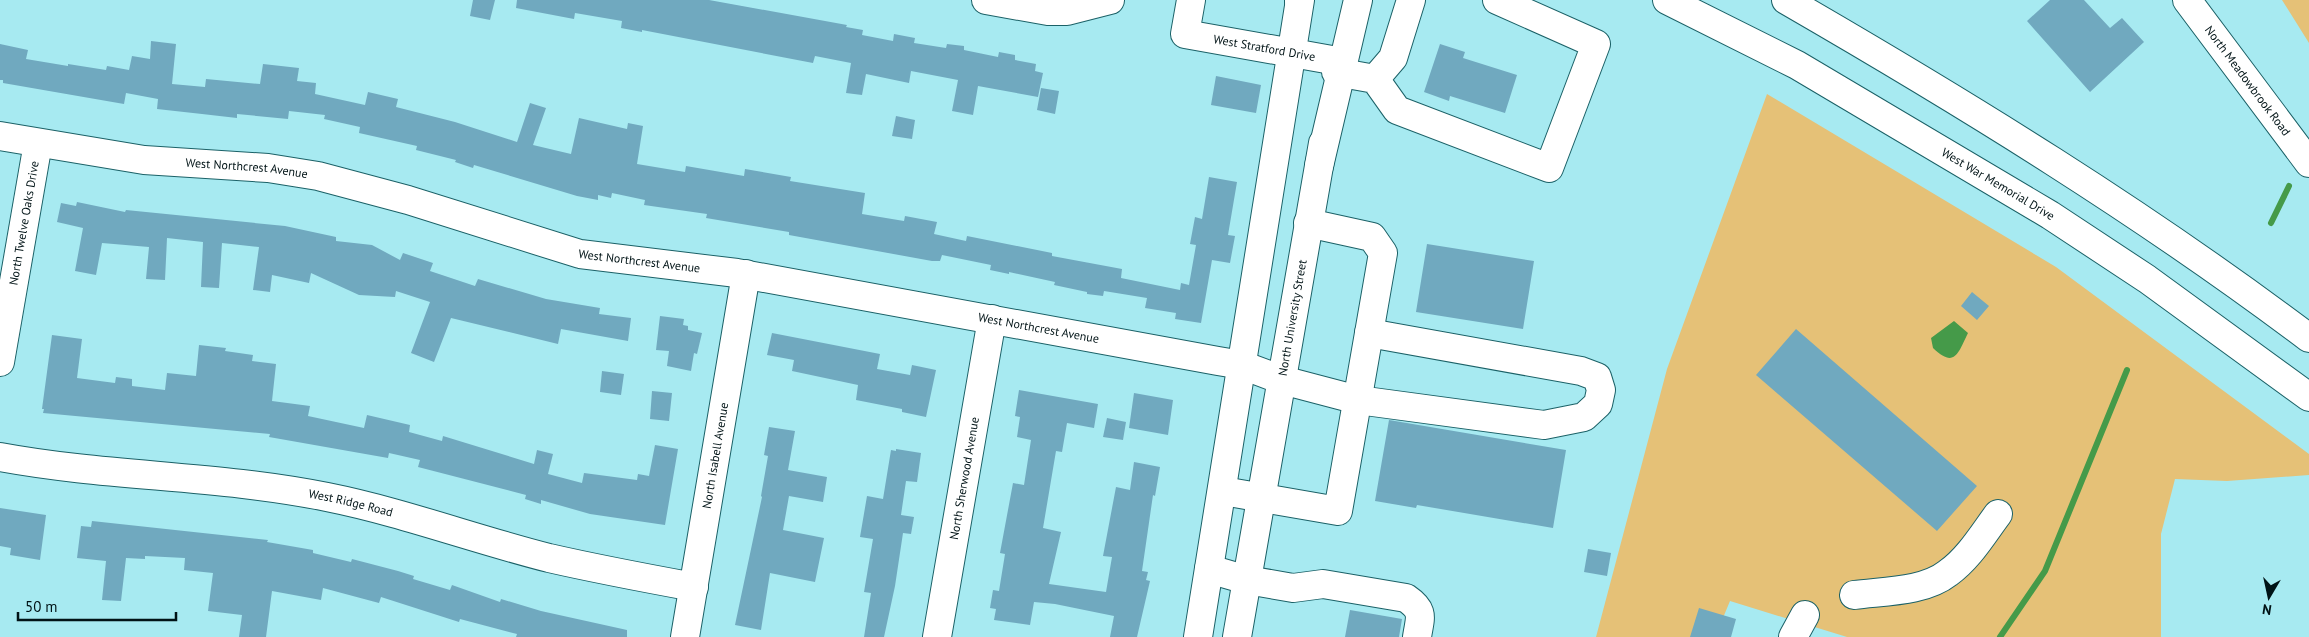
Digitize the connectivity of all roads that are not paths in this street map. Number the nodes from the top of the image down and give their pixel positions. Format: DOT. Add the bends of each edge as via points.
graph roads {
  1 [pos="986,0"];
  2 [pos="1110,0"];
  3 [pos="1191,0"];
  4 [pos="1348,0"];
  5 [pos="1358,0"];
  6 [pos="1412,0"];
  7 [pos="1497,0"];
  8 [pos="1667,0"];
  9 [pos="1786,0"];
  10 [pos="2187,0"];
  11 [pos="1299,1"];
  12 [pos="1292,53"];
  13 [pos="1339,67"];
  14 [pos="1375,79"];
  15 [pos="0,136"];
  16 [pos="38,143"];
  17 [pos="2309,162"];
  18 [pos="1308,223"];
  19 [pos="746,274"];
  20 [pos="992,319"];
  21 [pos="1369,333"];
  22 [pos="2309,338"];
  23 [pos="0,362"];
  24 [pos="1242,365"];
  25 [pos="1282,380"];
  26 [pos="2309,397"];
  27 [pos="1358,400"];
  28 [pos="0,457"];
  29 [pos="1223,491"];
  30 [pos="1261,497"];
  31 [pos="1998,514"];
  32 [pos="1209,569"];
  33 [pos="1247,580"];
  34 [pos="694,587"];
  35 [pos="1854,595"];
  36 [pos="685,637"];
  37 [pos="937,637"];
  38 [pos="1198,637"];
  39 [pos="1237,637"];
  40 [pos="1417,637"];
  1 -- 2 [label="main road" via="1048,11 1066,11"];
  3 -- 12 [label="main road, West Stratford Drive" via="1185,34"];
  4 -- 13 [label="main road"];
  5 -- 13 [label="main road"];
  6 -- 14 [label="main road" via="1393,58"];
  7 -- 14 [label="main road" via="1596,44 1549,168 1397,110"];
  8 -- 26 [label="main road, West War Memorial Drive" via="1797,64 2050,215 2147,279"];
  9 -- 22 [label="main road" via="1942,92 2120,204"];
  10 -- 17 [label="main road, North Meadowbrook Road"];
  11 -- 12 [label="main road"];
  12 -- 13 [label="main road, West Stratford Drive"];
  12 -- 24 [label="main road"];
  13 -- 14 [label="main road, West Stratford Drive"];
  13 -- 18 [label="main road, North University Street"];
  15 -- 16 [label="main road, West Northcrest Avenue"];
  16 -- 19 [label="main road, West Northcrest Avenue" via="144,160 268,168 318,176 408,200 580,254"];
  16 -- 23 [label="main road, North Twelve Oaks Drive"];
  18 -- 21 [label="main road" via="1372,237 1379,244 1383,253"];
  18 -- 25 [label="main road, North University Street"];
  19 -- 20 [label="main road, West Northcrest Avenue"];
  19 -- 34 [label="main road, North Isabell Avenue"];
  20 -- 24 [label="main road, West Northcrest Avenue"];
  20 -- 37 [label="main road, North Sherwood Avenue"];
  21 -- 27 [label="main road"];
  21 -- 27 [label="main road, West Northcrest Avenue" via="1581,371 1597,377 1601,390 1598,404 1584,417 1544,425"];
  24 -- 25 [label="main road, West Northcrest Avenue"];
  24 -- 29 [label="main road"];
  25 -- 27 [label="main road, West Northcrest Avenue"];
  25 -- 30 [label="main road, North University Street"];
  27 -- 30 [label="main road" via="1338,511"];
  28 -- 34 [label="main road, West Ridge Road" via="108,472 222,481 327,497 549,558"];
  29 -- 30 [label="main road"];
  29 -- 32 [label="main road"];
  30 -- 33 [label="main road, North University Street"];
  31 -- 35 [label="main road" via="1967,556 1947,574 1921,585"];
  32 -- 33 [label="main road"];
  32 -- 38 [label="main road"];
  33 -- 39 [label="main road, North University Street"];
  33 -- 40 [label="main road" via="1293,588 1323,584 1406,598 1421,613"];
  34 -- 36 [label="main road, North Isabell Avenue"];
}
